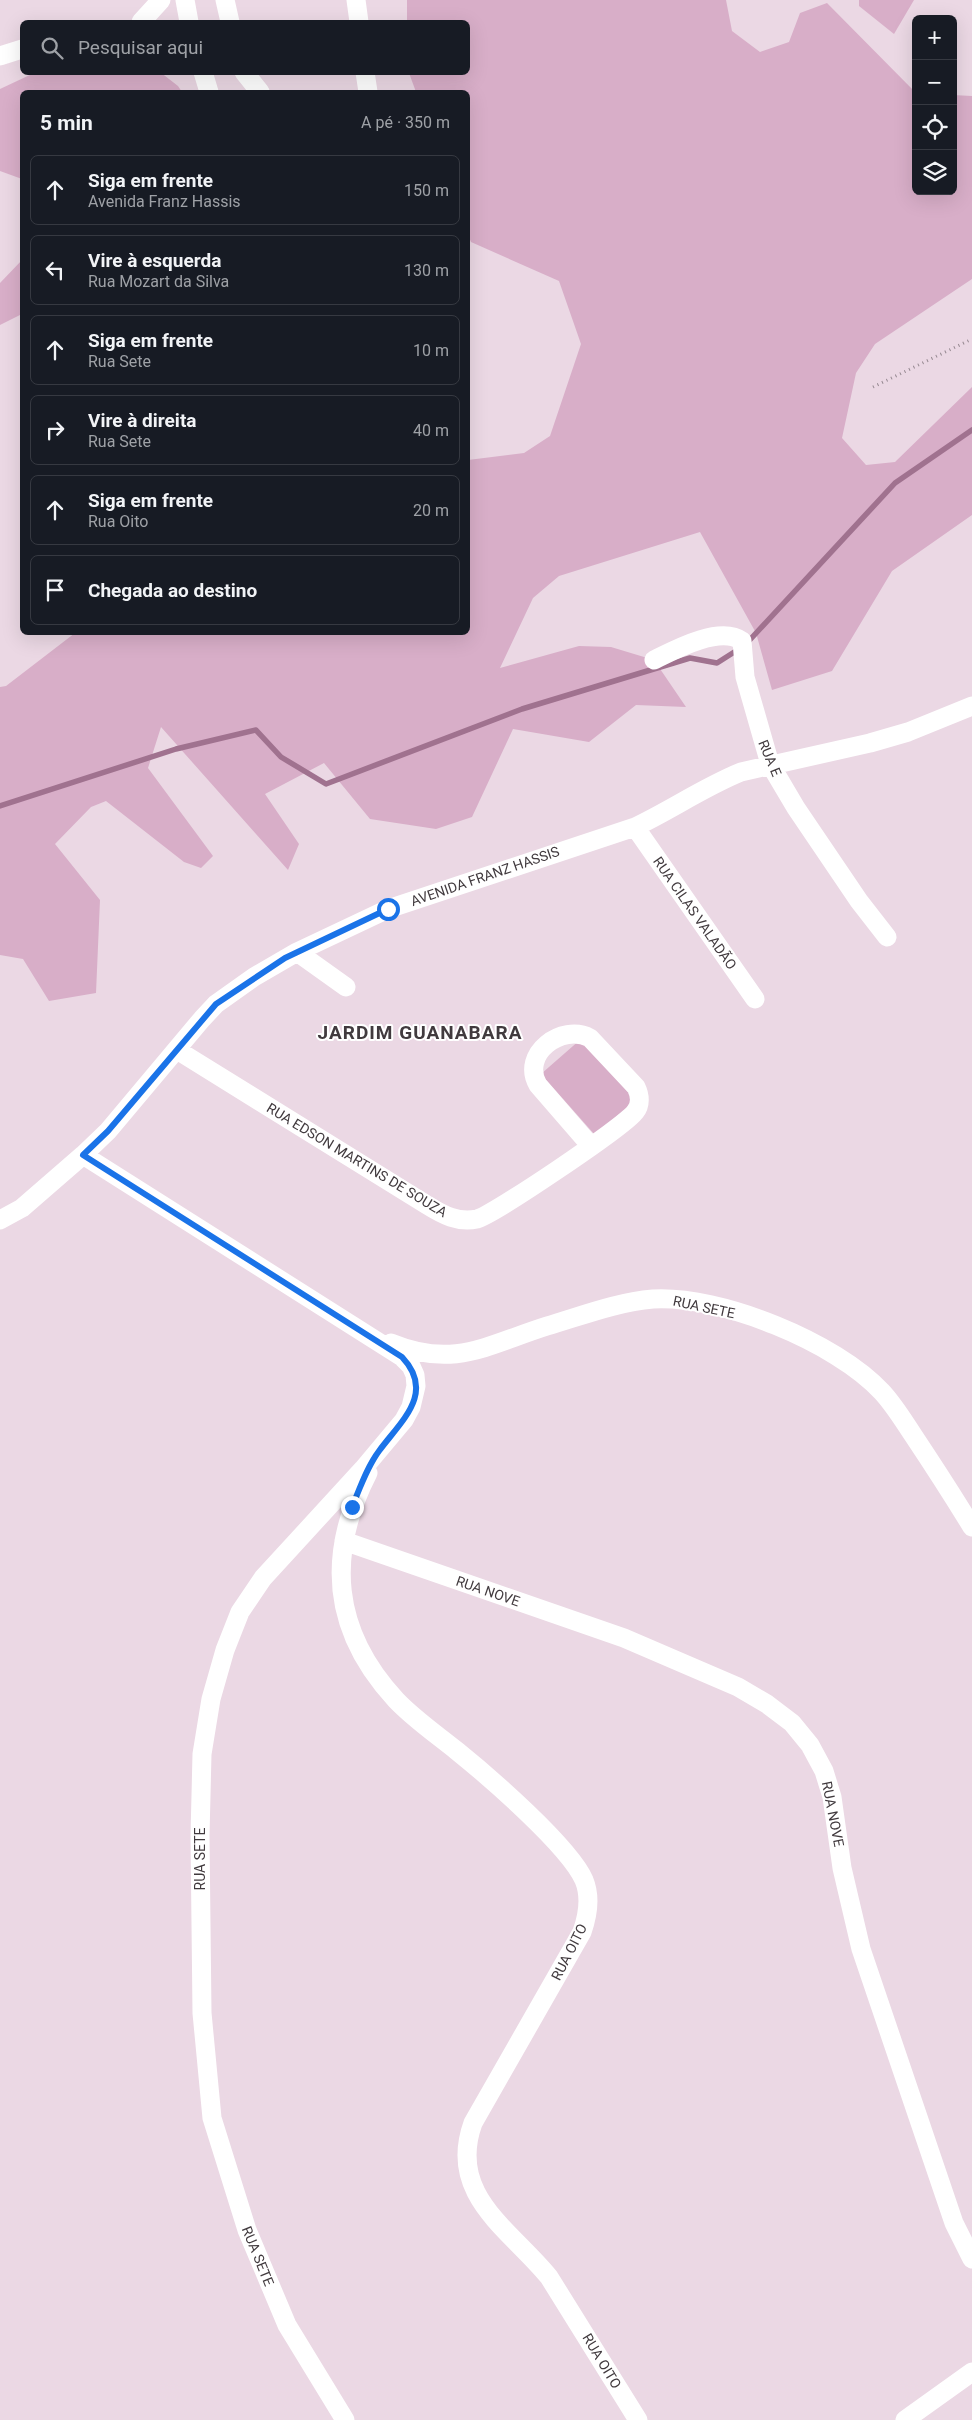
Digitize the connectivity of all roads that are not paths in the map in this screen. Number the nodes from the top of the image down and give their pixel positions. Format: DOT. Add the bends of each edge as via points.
graph roads {
  1 [pos="161,0"];
  2 [pos="185,0"];
  3 [pos="225,0"];
  4 [pos="356,0"];
  5 [pos="143,20"];
  6 [pos="190,20"];
  7 [pos="230,20"];
  8 [pos="359,20"];
  9 [pos="20,50"];
  10 [pos="0,56"];
  11 [pos="204,75"];
  12 [pos="246,75"];
  13 [pos="366,75"];
  14 [pos="208,90"];
  15 [pos="258,90"];
  16 [pos="368,90"];
  17 [pos="654,660"];
  18 [pos="972,706"];
  19 [pos="770,764"];
  20 [pos="635,827"];
  21 [pos="887,937"];
  22 [pos="297,952"];
  23 [pos="346,988"];
  24 [pos="755,999"];
  25 [pos="177,1050"];
  26 [pos="590,1145"];
  27 [pos="83,1155"];
  28 [pos="0,1220"];
  29 [pos="356,1327"];
  30 [pos="378,1452"];
  31 [pos="972,1527"];
  32 [pos="344,1541"];
  33 [pos="972,2259"];
  34 [pos="972,2372"];
  35 [pos="345,2420"];
  36 [pos="638,2420"];
  37 [pos="905,2420"];
  1 -- 5 [label="street"];
  2 -- 6 [label="street"];
  3 -- 7 [label="street"];
  4 -- 8 [label="street"];
  9 -- 10 [label="street"];
  11 -- 14 [label="street"];
  12 -- 15 [label="street"];
  13 -- 16 [label="street"];
  17 -- 19 [label="street, RUA E" via="692,642 708,638 738,638"];
  18 -- 19 [label="street, AVENIDA FRANZ HASSIS" via="908,732 870,743"];
  19 -- 20 [label="street, AVENIDA FRANZ HASSIS" via="724,779"];
  19 -- 21 [label="street, RUA E" via="796,808"];
  20 -- 22 [label="street, AVENIDA FRANZ HASSIS" via="388,909"];
  20 -- 24 [label="street, RUA CILAS VALADÃO"];
  22 -- 23 [label="street"];
  22 -- 25 [label="street, AVENIDA FRANZ HASSIS" via="216,1004"];
  25 -- 26 [label="street, RUA EDSON MARTINS DE SOUZA" via="427,1206 460,1219 475,1219 491,1213"];
  25 -- 27 [label="street, AVENIDA FRANZ HASSIS" via="108,1131"];
  26 -- 26 [label="street, RUA EDSON MARTINS DE SOUZA" via="631,1116 638,1109 640,1096 636,1087 590,1038 566,1034 556,1037 541,1050 535,1061 535,1078"];
  27 -- 28 [label="street, AVENIDA FRANZ HASSIS" via="22,1208"];
  27 -- 29 [label="street"];
  29 -- 30 [label="street, RUA SETE" via="402,1357 415,1376 411,1407"];
  29 -- 31 [label="street, RUA SETE" via="408,1349 444,1356 471,1352 606,1308 651,1299 692,1301 770,1323 825,1348 867,1377 895,1408"];
  30 -- 32 [label="street, RUA OITO" via="352,1507"];
  30 -- 35 [label="street, RUA SETE" via="263,1578 240,1612 211,1699 202,1754 202,2013 212,2118 247,2230 287,2325"];
  32 -- 33 [label="street, RUA NOVE" via="624,1638 738,1687 792,1723 810,1745 824,1771 832,1797 842,1868 861,1949 954,2223"];
  32 -- 36 [label="street, RUA OITO" via="342,1600 354,1638 369,1667 417,1720 458,1751 538,1825 568,1857 586,1884 588,1901 582,1932 473,2123 467,2146 468,2171 478,2199 549,2277"];
  34 -- 37 [label="street"];
}
